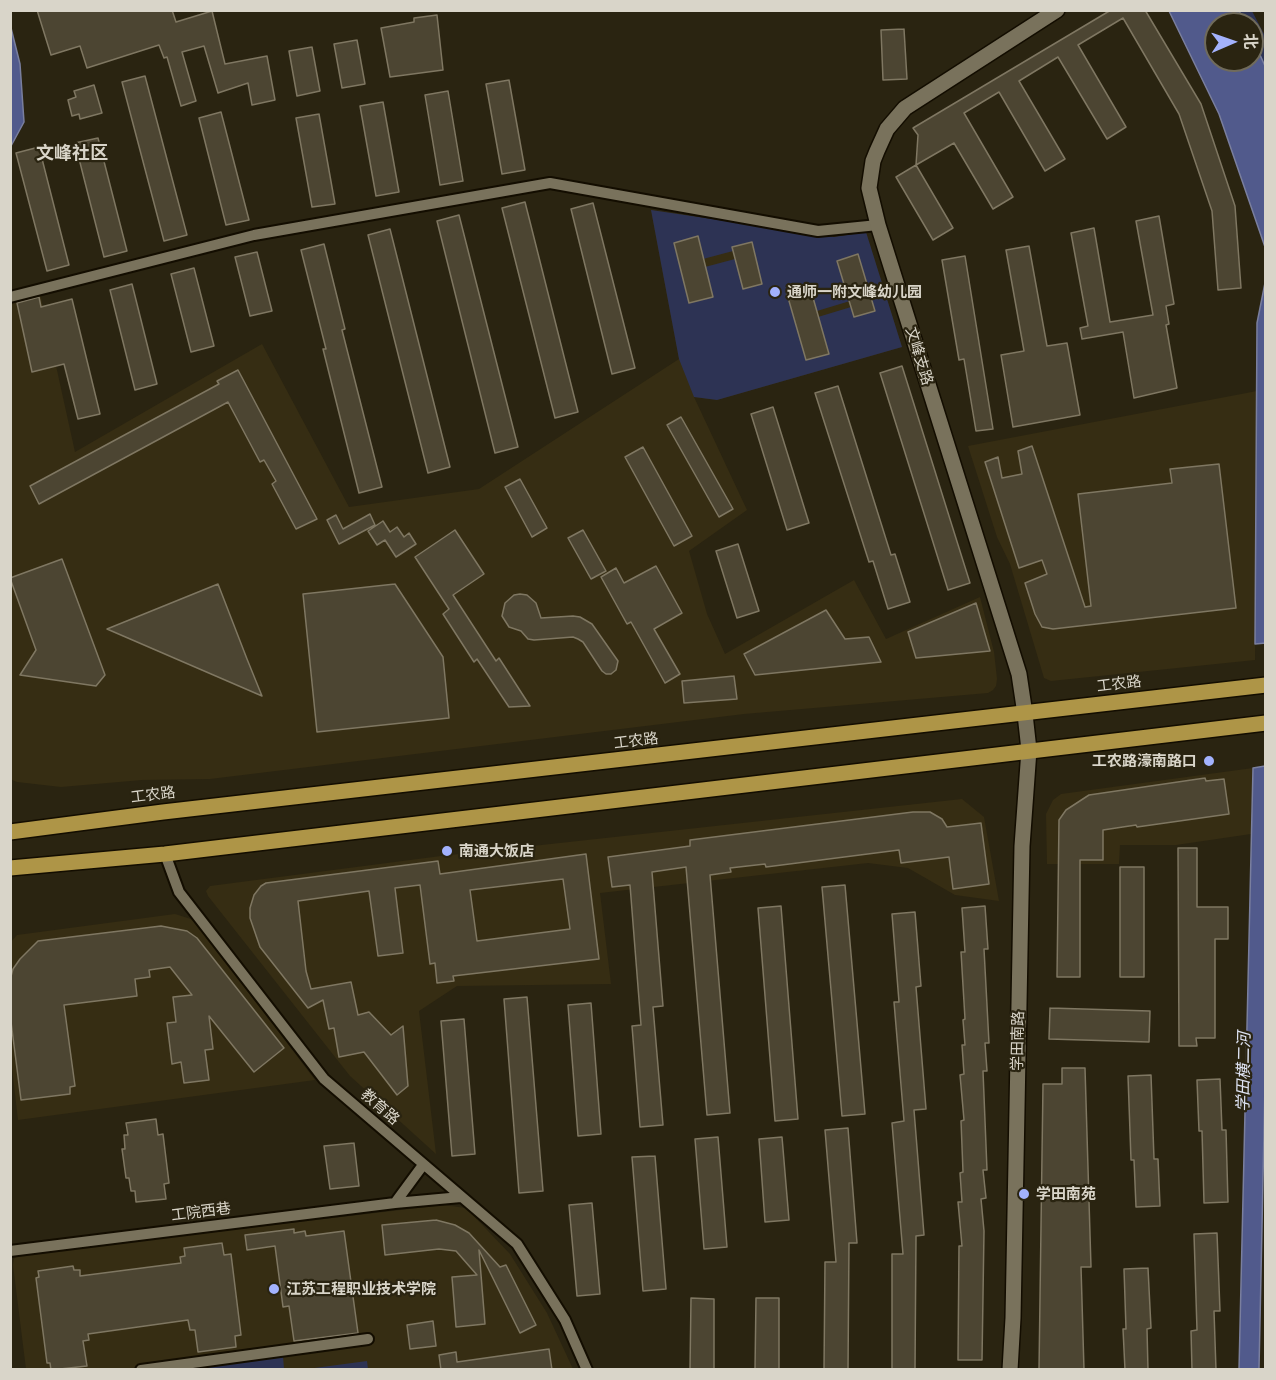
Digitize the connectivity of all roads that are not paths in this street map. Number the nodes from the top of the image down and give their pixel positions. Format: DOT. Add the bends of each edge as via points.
graph roads {
  1 [pos="1057,10"];
  2 [pos="878,225"];
  3 [pos="10,297"];
  4 [pos="1266,685"];
  5 [pos="1025,714"];
  6 [pos="1266,723"];
  7 [pos="1029,750"];
  8 [pos="10,832"];
  9 [pos="165,854"];
  10 [pos="10,868"];
  11 [pos="423,1165"];
  12 [pos="461,1197"];
  13 [pos="395,1203"];
  14 [pos="10,1251"];
  15 [pos="368,1339"];
  16 [pos="142,1369"];
  17 [pos="587,1370"];
  18 [pos="1010,1370"];
  1 -- 2 [label="street, 文峰支路" via="905,108 887,129 873,161 869,188"];
  2 -- 3 [label="street" via="818,231 550,183 254,235"];
  2 -- 5 [label="street, 文峰支路" via="1019,674"];
  4 -- 5 [label="main road, 工农路"];
  5 -- 7 [label="street, 学田南路"];
  5 -- 8 [label="main road, 工农路"];
  6 -- 7 [label="main road"];
  7 -- 9 [label="main road"];
  7 -- 18 [label="street, 学田南路" via="1022,846"];
  9 -- 10 [label="main road"];
  9 -- 11 [label="street, 教育路" via="179,892 324,1079"];
  11 -- 12 [label="street, 教育路"];
  11 -- 13 [label="street"];
  12 -- 13 [label="street, 工院西巷"];
  12 -- 17 [label="street, 教育路" via="517,1244 565,1320"];
  13 -- 14 [label="street, 工院西巷"];
  15 -- 16 [label="street"];
}
